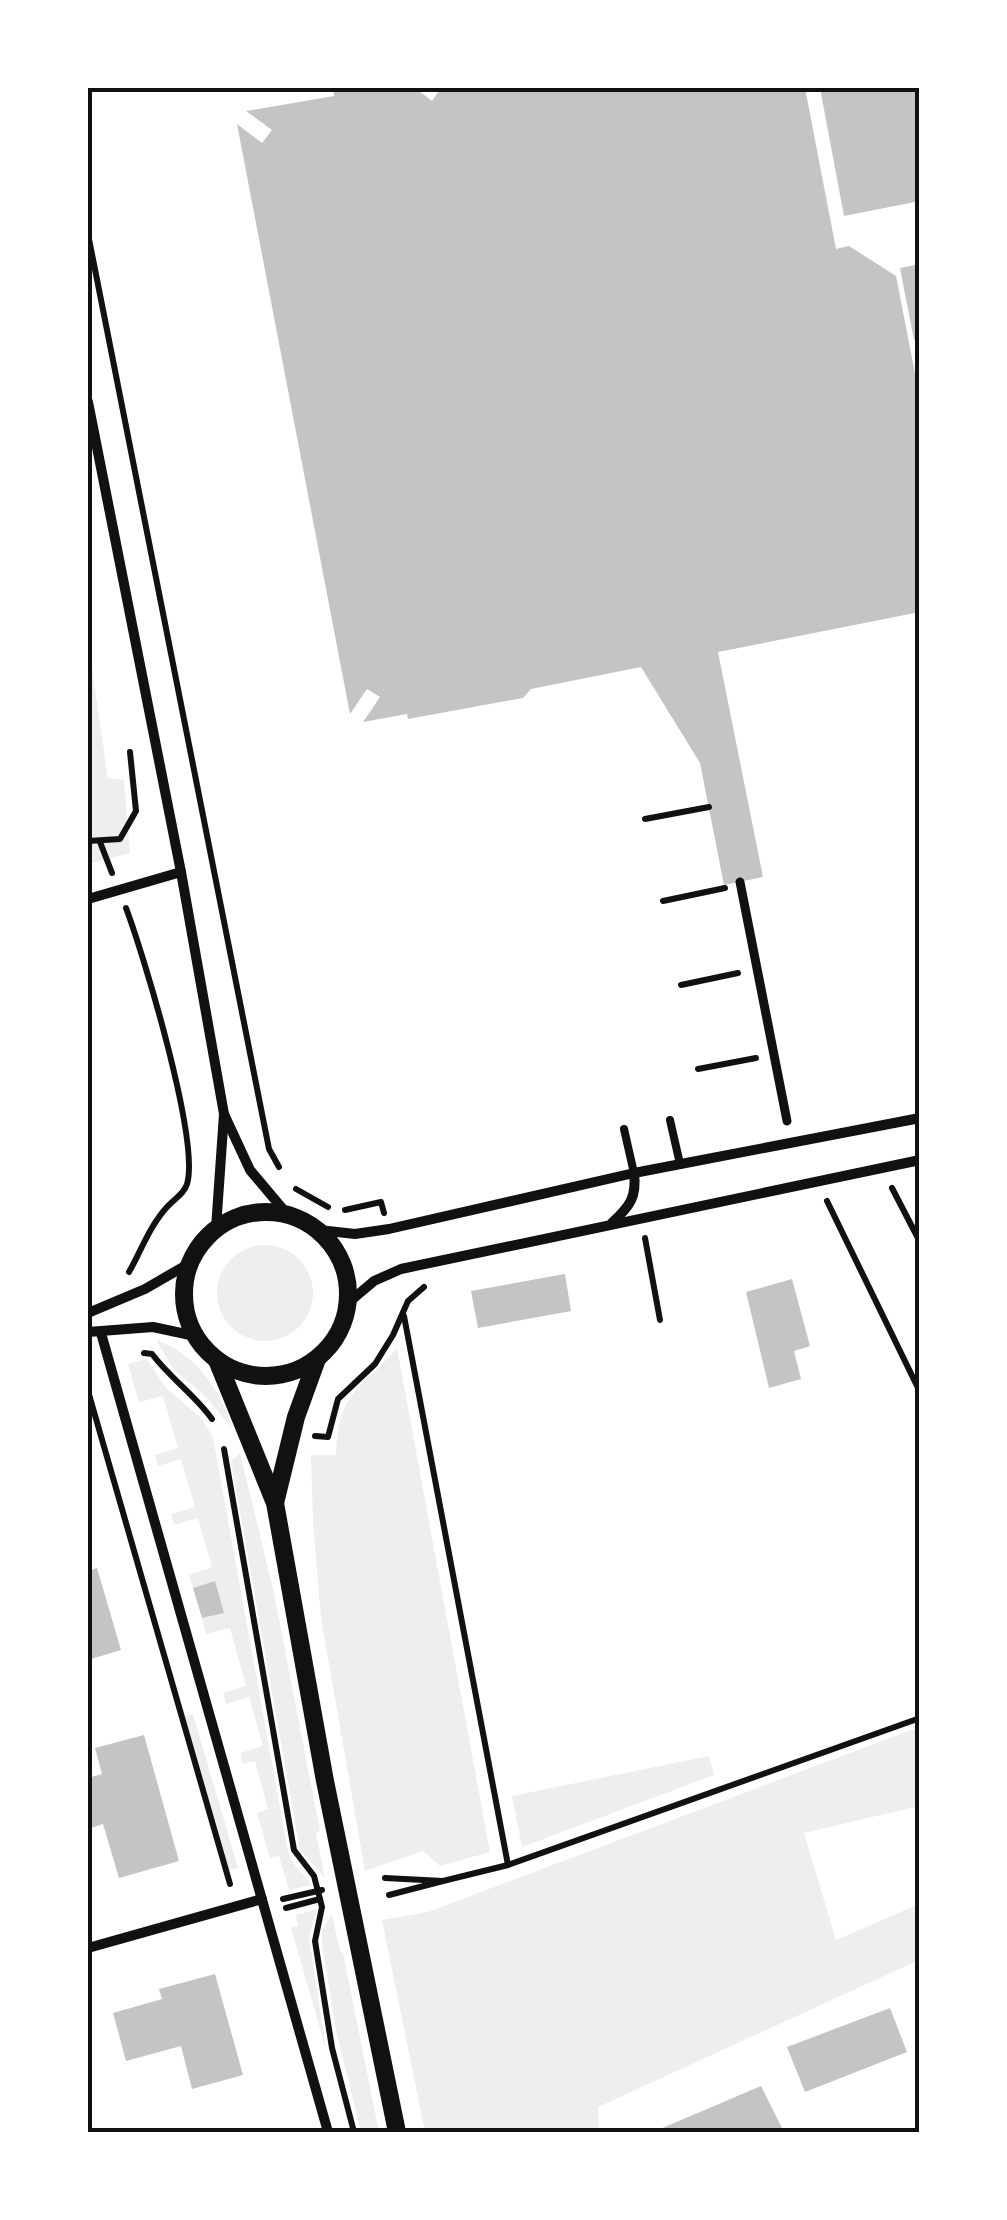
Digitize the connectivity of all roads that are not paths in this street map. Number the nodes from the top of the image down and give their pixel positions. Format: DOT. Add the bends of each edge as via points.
graph roads {
  1 [pos="88,402"];
  2 [pos="181,872"];
  3 [pos="741,884"];
  4 [pos="88,899"];
  5 [pos="224,1114"];
  6 [pos="920,1118"];
  7 [pos="670,1120"];
  8 [pos="787,1121"];
  9 [pos="624,1128"];
  10 [pos="920,1160"];
  11 [pos="680,1164"];
  12 [pos="634,1173"];
  13 [pos="287,1214"];
  14 [pos="610,1225"];
  15 [pos="216,1228"];
  16 [pos="319,1230"];
  17 [pos="190,1263"];
  18 [pos="348,1303"];
  19 [pos="88,1313"];
  20 [pos="88,1332"];
  21 [pos="102,1332"];
  22 [pos="195,1336"];
  23 [pos="317,1359"];
  24 [pos="217,1360"];
  25 [pos="275,1503"];
  26 [pos="262,1899"];
  27 [pos="88,1948"];
  28 [pos="328,2132"];
  29 [pos="398,2132"];
  1 -- 2 [label="street"];
  2 -- 4 [label="street"];
  2 -- 5 [label="street"];
  3 -- 8 [label="street"];
  5 -- 13 [label="street" via="250,1170"];
  5 -- 15 [label="street"];
  6 -- 11 [label="street"];
  7 -- 11 [label="lane"];
  9 -- 12 [label="lane"];
  10 -- 14 [label="street"];
  11 -- 12 [label="street"];
  12 -- 14 [label="street" via="629,1207"];
  12 -- 16 [label="street" via="389,1229"];
  13 -- 15 [label="street" via="250,1213"];
  13 -- 16 [label="street"];
  14 -- 18 [label="street" via="401,1269"];
  15 -- 17 [label="street"];
  16 -- 18 [label="street" via="343,1263"];
  17 -- 19 [label="street"];
  17 -- 22 [label="street" via="184,1300"];
  18 -- 23 [label="street" via="338,1334"];
  20 -- 21 [label="street"];
  21 -- 22 [label="street" via="152,1327"];
  21 -- 26 [label="street"];
  22 -- 24 [label="street"];
  23 -- 24 [label="street" via="278,1376 256,1376"];
  23 -- 25 [label="street"];
  24 -- 25 [label="street"];
  25 -- 29 [label="street" via="324,1781"];
  26 -- 27 [label="street"];
  26 -- 28 [label="street"];
}
